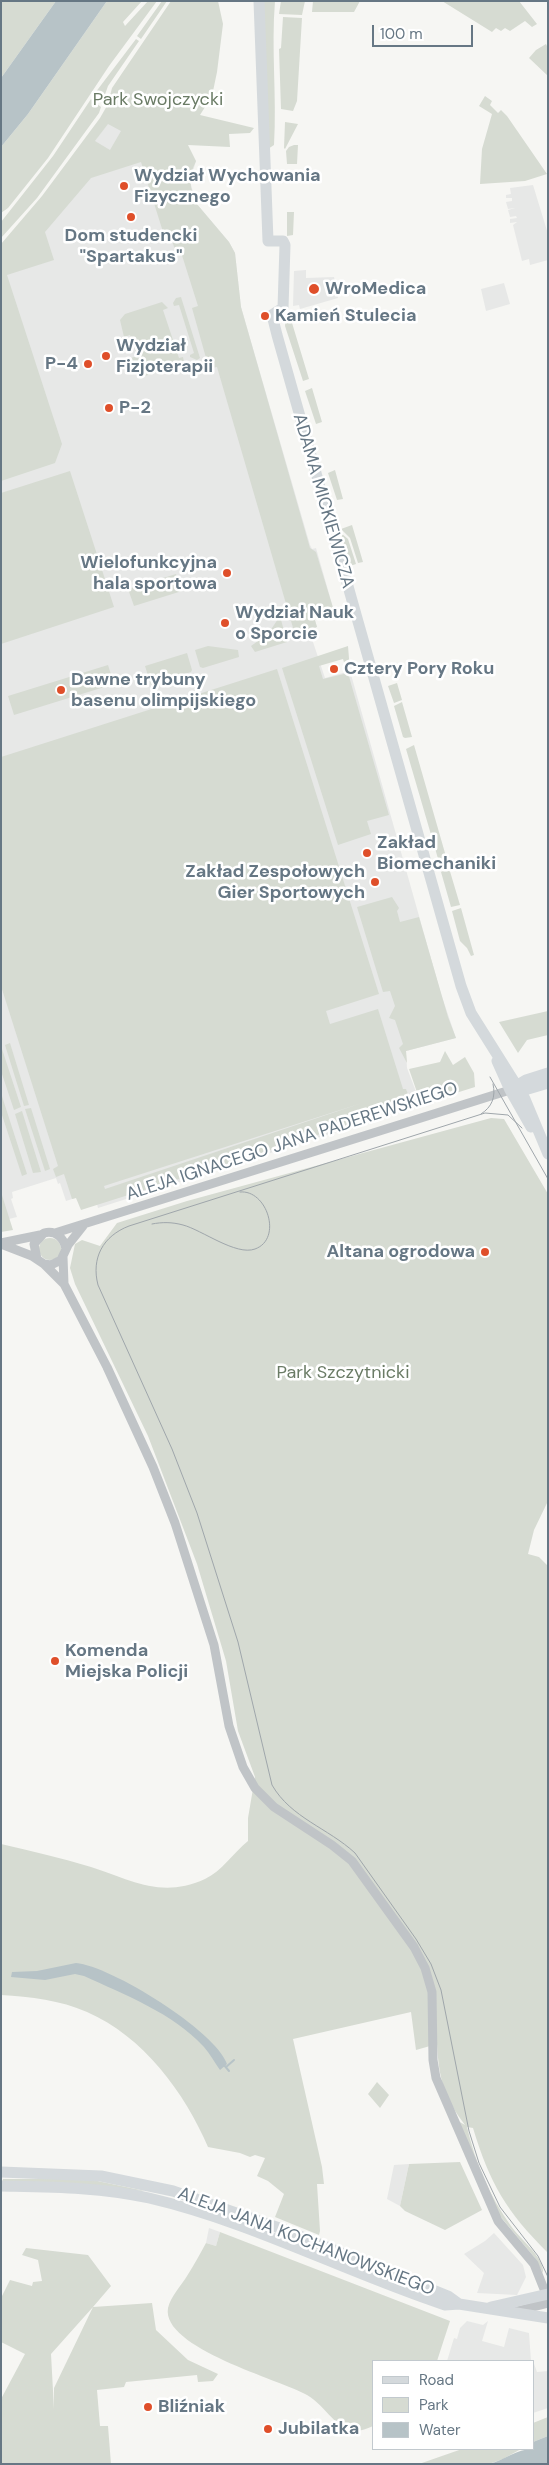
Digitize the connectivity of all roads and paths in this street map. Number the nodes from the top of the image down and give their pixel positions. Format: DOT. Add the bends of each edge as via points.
graph roads {
  1 [pos="259,1"];
  2 [pos="548,1073"];
  3 [pos="548,1083"];
  4 [pos="514,1088"];
  5 [pos="548,1154"];
  6 [pos="83,1225"];
  7 [pos="56,1233"];
  8 [pos="40,1235"];
  9 [pos="1,1243"];
  10 [pos="64,1254"];
  11 [pos="37,1259"];
  12 [pos="64,1284"];
  13 [pos="1,2172"];
  14 [pos="149,2184"];
  15 [pos="1,2186"];
  16 [pos="147,2198"];
  17 [pos="547,2298"];
  18 [pos="459,2304"];
  19 [pos="487,2308"];
  20 [pos="509,2312"];
  21 [pos="548,2318"];
  1 -- 4 [label="main road, ADAMA MICKIEWICZA" via="268,240 282,240 285,245 284,303 283,308 272,315 461,986 471,1012 504,1063"];
  2 -- 4 [label="main road"];
  3 -- 4 [label="main road" via="528,1089"];
  4 -- 5 [label="main road, ADAMA MICKIEWICZA" via="533,1118"];
  4 -- 6 [label="street, ALEJA IGNACEGO JANA PADEREWSKIEGO"];
  6 -- 7 [label="street, ALEJA IGNACEGO JANA PADEREWSKIEGO"];
  6 -- 10 [label="street"];
  7 -- 8 [label="street"];
  7 -- 10 [label="street" via="62,1239"];
  8 -- 9 [label="street"];
  8 -- 11 [label="street" via="34,1244"];
  9 -- 11 [label="street"];
  10 -- 11 [label="street" via="55,1264"];
  10 -- 12 [label="street"];
  11 -- 12 [label="street"];
  12 -- 17 [label="street" via="107,1366 175,1524 214,1645 229,1726 243,1767 255,1788 274,1807 352,1861 421,1959 432,1992 433,2060 438,2085 498,2221 534,2264"];
  13 -- 14 [label="main road, ALEJA JANA KOCHANOWSKIEGO" via="88,2174"];
  14 -- 16 [label="main road"];
  14 -- 18 [label="main road, ALEJA JANA KOCHANOWSKIEGO" via="285,2230 448,2296"];
  15 -- 16 [label="main road, ALEJA JANA KOCHANOWSKIEGO" via="80,2188"];
  16 -- 18 [label="main road, ALEJA JANA KOCHANOWSKIEGO" via="263,2233 445,2305"];
  17 -- 19 [label="main road, ALEJA JANA KOCHANOWSKIEGO"];
  17 -- 20 [label="street"];
  18 -- 19 [label="main road, ALEJA JANA KOCHANOWSKIEGO"];
  19 -- 20 [label="main road, ALEJA JANA KOCHANOWSKIEGO"];
  20 -- 21 [label="main road, ALEJA JANA KOCHANOWSKIEGO"];
}
